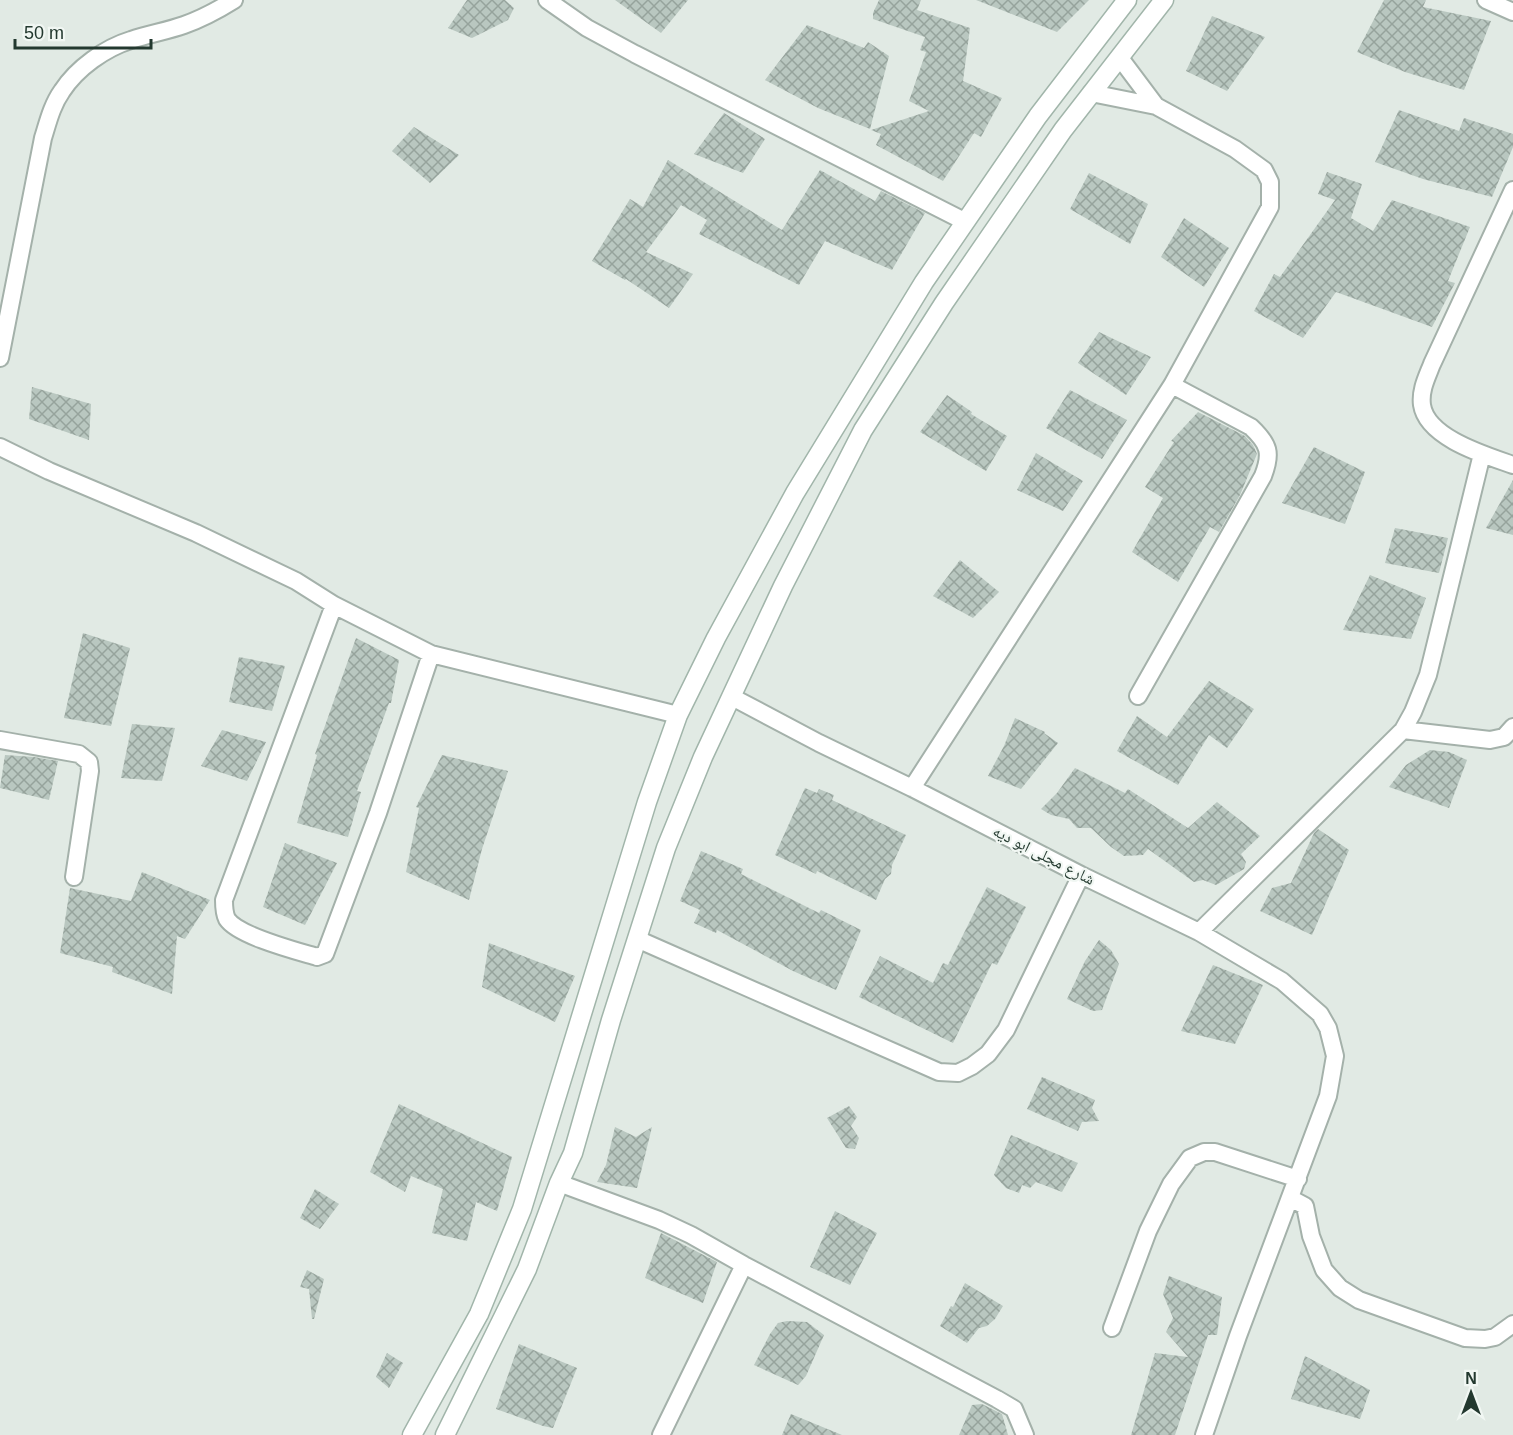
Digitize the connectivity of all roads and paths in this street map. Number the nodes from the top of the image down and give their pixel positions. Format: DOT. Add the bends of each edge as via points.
graph roads {
  1 [pos="234,0"];
  2 [pos="1127,0"];
  3 [pos="1164,0"];
  4 [pos="1486,0"];
  5 [pos="551,1"];
  6 [pos="1513,12"];
  7 [pos="1120,58"];
  8 [pos="1091,93"];
  9 [pos="1156,106"];
  10 [pos="1513,190"];
  11 [pos="964,221"];
  12 [pos="0,358"];
  13 [pos="876,358"];
  14 [pos="900,372"];
  15 [pos="1172,385"];
  16 [pos="0,447"];
  17 [pos="1482,454"];
  18 [pos="1513,465"];
  19 [pos="334,605"];
  20 [pos="431,654"];
  21 [pos="1138,696"];
  22 [pos="732,697"];
  23 [pos="678,715"];
  24 [pos="1513,727"];
  25 [pos="1403,730"];
  26 [pos="0,740"];
  27 [pos="912,788"];
  28 [pos="1081,875"];
  29 [pos="74,877"];
  30 [pos="1199,932"];
  31 [pos="637,939"];
  32 [pos="1298,1179"];
  33 [pos="559,1183"];
  34 [pos="1290,1197"];
  35 [pos="744,1265"];
  36 [pos="1513,1324"];
  37 [pos="1112,1328"];
  38 [pos="412,1435"];
  39 [pos="445,1435"];
  40 [pos="661,1435"];
  41 [pos="1025,1435"];
  42 [pos="1204,1435"];
  1 -- 12 [label="street" via="184,25 129,40 104,53 72,77 60,92 43,138"];
  2 -- 11 [label="main road" via="1069,73"];
  3 -- 7 [label="main road"];
  4 -- 6 [label="street"];
  5 -- 11 [label="street" via="587,28 635,54"];
  7 -- 8 [label="main road"];
  7 -- 9 [label="street"];
  8 -- 9 [label="street"];
  8 -- 14 [label="main road"];
  9 -- 15 [label="street" via="1234,149 1264,171 1271,195 1270,207"];
  10 -- 17 [label="street" via="1423,388 1422,405 1428,422 1438,432"];
  11 -- 13 [label="main road"];
  13 -- 14 [label="main road"];
  13 -- 23 [label="main road" via="795,492"];
  14 -- 22 [label="main road" via="863,430 783,586"];
  15 -- 21 [label="street" via="1251,427 1267,446 1269,457 1263,476"];
  15 -- 27 [label="street"];
  16 -- 19 [label="street" via="196,533 296,581"];
  17 -- 18 [label="street"];
  17 -- 25 [label="street" via="1428,675"];
  19 -- 20 [label="street"];
  19 -- 20 [label="street" via="224,900 227,918 234,926 317,957 325,954"];
  20 -- 23 [label="street"];
  22 -- 27 [label="street, شارع مجلى ابو ديه"];
  22 -- 31 [label="main road" via="666,848"];
  23 -- 38 [label="main road" via="647,802 522,1209 479,1314"];
  24 -- 25 [label="street" via="1504,737 1490,740"];
  25 -- 30 [label="street"];
  26 -- 29 [label="street" via="79,754 89,762"];
  27 -- 28 [label="street, شارع مجلى ابو ديه"];
  28 -- 30 [label="street, شارع مجلى ابو ديه"];
  28 -- 31 [label="street" via="1006,1030 988,1054 958,1073 939,1072"];
  30 -- 32 [label="street, شارع مجلى ابو ديه" via="1282,981 1320,1014 1333,1042 1334,1071 1328,1096"];
  31 -- 33 [label="main road" via="573,1153"];
  32 -- 34 [label="street"];
  32 -- 37 [label="street" via="1215,1152 1190,1158 1171,1184 1148,1232"];
  33 -- 35 [label="street" via="659,1220"];
  33 -- 39 [label="main road" via="527,1269"];
  34 -- 36 [label="street" via="1305,1206 1324,1270 1340,1288 1359,1300 1465,1338 1495,1337"];
  34 -- 42 [label="street"];
  35 -- 40 [label="street"];
  35 -- 41 [label="street" via="1014,1409"];
}
